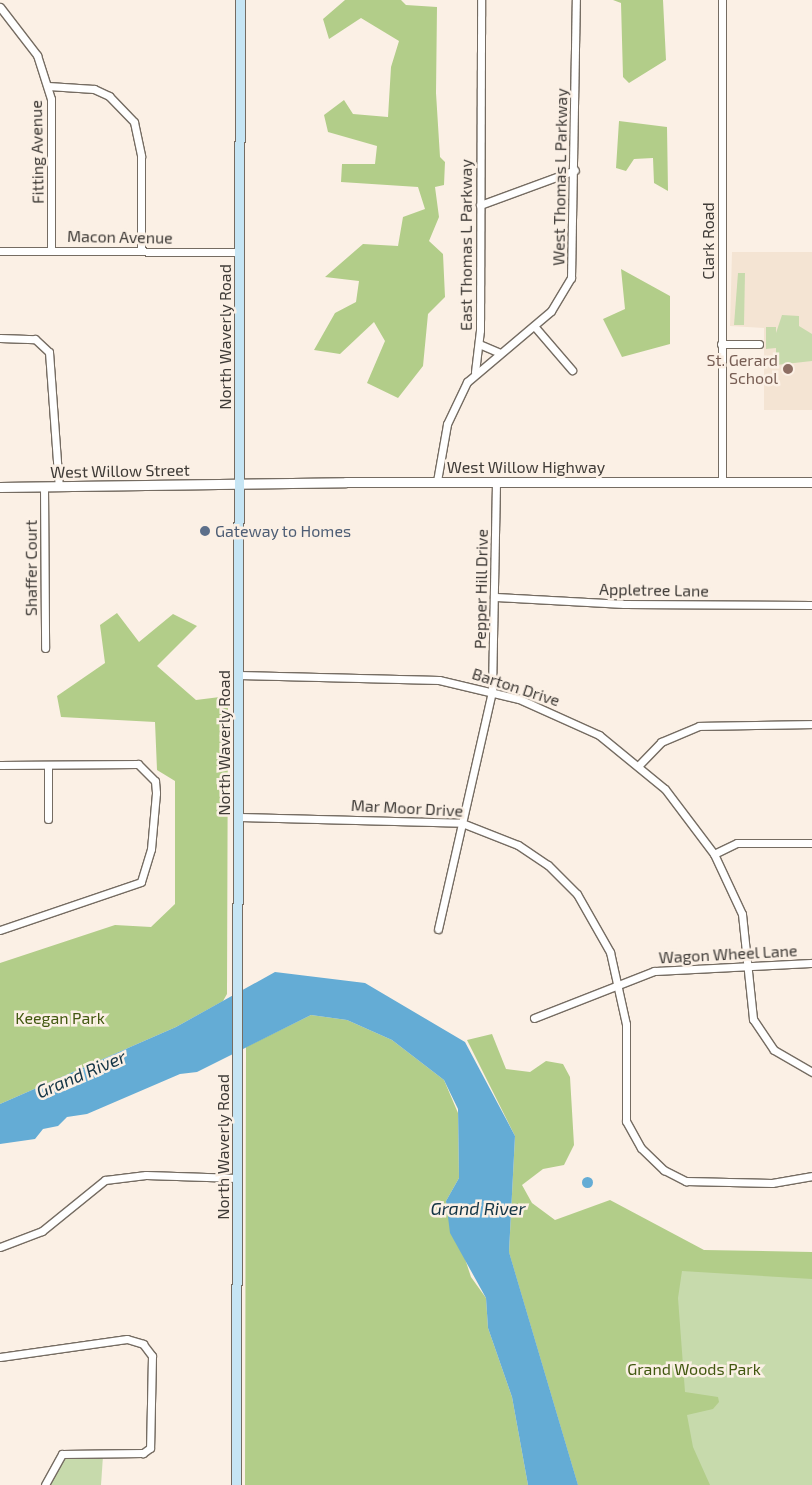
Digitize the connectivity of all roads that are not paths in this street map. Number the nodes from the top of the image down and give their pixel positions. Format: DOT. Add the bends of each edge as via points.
graph roads {
  1 [pos="240,0"];
  2 [pos="481,0"];
  3 [pos="576,0"];
  4 [pos="722,0"];
  5 [pos="0,7"];
  6 [pos="48,86"];
  7 [pos="575,170"];
  8 [pos="480,205"];
  9 [pos="0,250"];
  10 [pos="52,250"];
  11 [pos="140,251"];
  12 [pos="240,252"];
  13 [pos="535,327"];
  14 [pos="0,338"];
  15 [pos="479,344"];
  16 [pos="721,344"];
  17 [pos="759,344"];
  18 [pos="500,353"];
  19 [pos="572,370"];
  20 [pos="475,372"];
  21 [pos="437,482"];
  22 [pos="496,482"];
  23 [pos="722,482"];
  24 [pos="812,482"];
  25 [pos="240,484"];
  26 [pos="0,487"];
  27 [pos="44,487"];
  28 [pos="58,487"];
  29 [pos="496,597"];
  30 [pos="812,605"];
  31 [pos="45,648"];
  32 [pos="239,675"];
  33 [pos="492,692"];
  34 [pos="812,724"];
  35 [pos="0,765"];
  36 [pos="48,765"];
  37 [pos="639,765"];
  38 [pos="240,817"];
  39 [pos="48,819"];
  40 [pos="462,822"];
  41 [pos="812,843"];
  42 [pos="714,854"];
  43 [pos="438,929"];
  44 [pos="0,930"];
  45 [pos="747,963"];
  46 [pos="812,963"];
  47 [pos="619,982"];
  48 [pos="534,1018"];
  49 [pos="812,1072"];
  50 [pos="812,1176"];
  51 [pos="237,1178"];
  52 [pos="0,1247"];
  53 [pos="0,1357"];
  54 [pos="45,1485"];
  55 [pos="236,1485"];
  1 -- 12 [label="main road, North Waverly Road"];
  2 -- 8 [label="street, East Thomas L Parkway"];
  3 -- 7 [label="street, West Thomas L Parkway"];
  4 -- 16 [label="street, Clark Road"];
  5 -- 6 [label="street, Fitting Avenue" via="26,35"];
  6 -- 10 [label="street, Fitting Avenue"];
  6 -- 11 [label="street" via="94,89 110,96 134,122 141,156"];
  7 -- 8 [label="street"];
  7 -- 13 [label="street, West Thomas L Parkway" via="572,278 558,304"];
  8 -- 15 [label="street, East Thomas L Parkway"];
  9 -- 10 [label="street, Macon Avenue"];
  10 -- 11 [label="street, Macon Avenue"];
  11 -- 12 [label="street, Macon Avenue"];
  12 -- 25 [label="main road, North Waverly Road"];
  13 -- 18 [label="street, West Thomas L Parkway"];
  13 -- 19 [label="street"];
  14 -- 28 [label="street" via="42,342 49,352 49,398 58,429"];
  15 -- 18 [label="street"];
  15 -- 20 [label="street, East Thomas L Parkway"];
  16 -- 17 [label="street"];
  16 -- 23 [label="street, Clark Road"];
  18 -- 20 [label="street, West Thomas L Parkway"];
  20 -- 21 [label="street, East Thomas L Parkway" via="447,424"];
  21 -- 22 [label="street, West Willow Highway"];
  21 -- 25 [label="street, West Willow Highway"];
  22 -- 23 [label="street, West Willow Highway"];
  22 -- 29 [label="street, Pepper Hill Drive"];
  23 -- 24 [label="street, West Willow Highway"];
  25 -- 28 [label="street, West Willow Street"];
  25 -- 32 [label="main road, North Waverly Road"];
  26 -- 27 [label="street, West Willow Street"];
  27 -- 28 [label="street, West Willow Street"];
  27 -- 31 [label="street, Shaffer Court"];
  29 -- 30 [label="street, Appletree Lane" via="624,604"];
  29 -- 33 [label="street, Pepper Hill Drive"];
  32 -- 33 [label="street, Barton Drive" via="417,678"];
  32 -- 38 [label="main road, North Waverly Road"];
  33 -- 37 [label="street, Barton Drive" via="558,714 599,735"];
  33 -- 40 [label="street, Pepper Hill Drive"];
  34 -- 37 [label="street" via="713,724 686,729 661,742"];
  35 -- 36 [label="street"];
  36 -- 39 [label="street"];
  36 -- 44 [label="street" via="138,764 155,781 151,850 141,882"];
  37 -- 42 [label="street, Barton Drive" via="680,806"];
  38 -- 40 [label="street, Mar Moor Drive"];
  38 -- 51 [label="main road, North Waverly Road"];
  40 -- 43 [label="street, Pepper Hill Drive"];
  40 -- 47 [label="street, Mar Moor Drive" via="518,845 568,883 595,920"];
  41 -- 42 [label="street" via="737,843"];
  42 -- 45 [label="street, Barton Drive" via="742,914"];
  45 -- 46 [label="street, Wagon Wheel Lane"];
  45 -- 47 [label="street, Wagon Wheel Lane" via="668,969"];
  45 -- 49 [label="street, Barton Drive" via="749,1005 759,1032 780,1055"];
  47 -- 48 [label="street, Wagon Wheel Lane"];
  47 -- 50 [label="street, Mar Moor Drive" via="626,1024 626,1121 634,1139 653,1161 678,1178 707,1184 772,1183"];
  51 -- 52 [label="street" via="146,1175 105,1180 42,1232"];
  51 -- 55 [label="main road, North Waverly Road"];
  53 -- 54 [label="street" via="114,1339 143,1344 152,1356 152,1444 148,1451 62,1454"];
}
